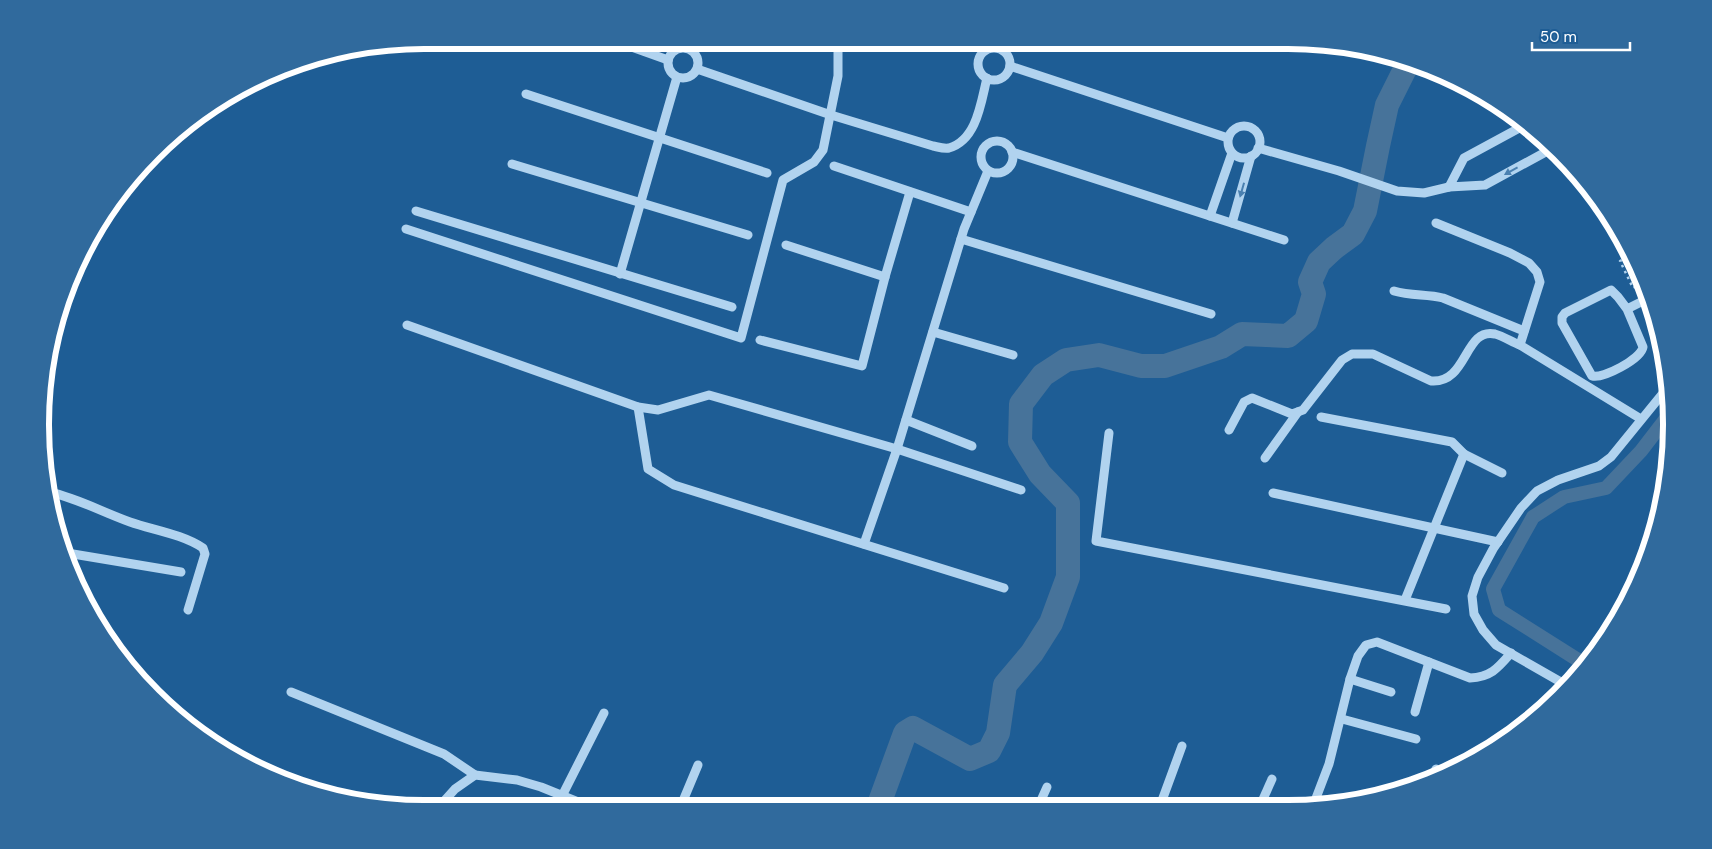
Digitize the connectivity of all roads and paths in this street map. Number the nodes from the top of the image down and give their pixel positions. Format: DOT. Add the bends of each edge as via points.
graph roads {
  1 [pos="637,49"];
  2 [pos="838,49"];
  3 [pos="668,60"];
  4 [pos="1010,66"];
  5 [pos="697,69"];
  6 [pos="677,77"];
  7 [pos="988,78"];
  8 [pos="526,94"];
  9 [pos="832,115"];
  10 [pos="1519,129"];
  11 [pos="660,138"];
  12 [pos="1228,138"];
  13 [pos="1258,148"];
  14 [pos="1012,152"];
  15 [pos="1546,152"];
  16 [pos="1232,153"];
  17 [pos="1251,156"];
  18 [pos="512,164"];
  19 [pos="834,166"];
  20 [pos="988,171"];
  21 [pos="767,173"];
  22 [pos="1449,187"];
  23 [pos="910,192"];
  24 [pos="641,203"];
  25 [pos="416,211"];
  26 [pos="971,212"];
  27 [pos="1210,216"];
  28 [pos="1232,223"];
  29 [pos="1436,223"];
  30 [pos="406,229"];
  31 [pos="748,235"];
  32 [pos="961,239"];
  33 [pos="1284,240"];
  34 [pos="786,245"];
  35 [pos="1624,259"];
  36 [pos="620,274"];
  37 [pos="885,277"];
  38 [pos="1637,286"];
  39 [pos="1394,291"];
  40 [pos="1642,301"];
  41 [pos="732,307"];
  42 [pos="1627,309"];
  43 [pos="1210,314"];
  44 [pos="407,325"];
  45 [pos="1524,331"];
  46 [pos="933,332"];
  47 [pos="760,340"];
  48 [pos="1520,345"];
  49 [pos="1013,355"];
  50 [pos="1662,395"];
  51 [pos="638,407"];
  52 [pos="1298,412"];
  53 [pos="1321,417"];
  54 [pos="1641,419"];
  55 [pos="906,420"];
  56 [pos="1229,430"];
  57 [pos="1109,433"];
  58 [pos="972,446"];
  59 [pos="897,449"];
  60 [pos="1464,454"];
  61 [pos="1265,458"];
  62 [pos="1502,474"];
  63 [pos="1020,490"];
  64 [pos="1273,493"];
  65 [pos="55,494"];
  66 [pos="1434,528"];
  67 [pos="1498,542"];
  68 [pos="864,544"];
  69 [pos="72,554"];
  70 [pos="181,572"];
  71 [pos="1004,588"];
  72 [pos="1405,600"];
  73 [pos="1446,609"];
  74 [pos="188,610"];
  75 [pos="1511,653"];
  76 [pos="1429,662"];
  77 [pos="1350,679"];
  78 [pos="1561,682"];
  79 [pos="291,692"];
  80 [pos="1391,692"];
  81 [pos="1415,712"];
  82 [pos="604,713"];
  83 [pos="1342,719"];
  84 [pos="1416,739"];
  85 [pos="1182,746"];
  86 [pos="698,765"];
  87 [pos="475,775"];
  88 [pos="1272,779"];
  89 [pos="1047,787"];
  90 [pos="562,796"];
  91 [pos="1316,799"];
  92 [pos="445,800"];
  93 [pos="572,800"];
  94 [pos="683,800"];
  95 [pos="1041,800"];
  96 [pos="1162,800"];
  97 [pos="1263,800"];
  1 -- 3 [label="street"];
  2 -- 9 [label="street"];
  3 -- 5 [label="street" via="674,51 688,49 698,59"];
  3 -- 6 [label="street" via="670,70"];
  4 -- 7 [label="street" via="1002,78"];
  4 -- 7 [label="street" via="1008,56 1001,50 985,51 979,66"];
  4 -- 12 [label="street"];
  5 -- 6 [label="street" via="691,76"];
  5 -- 9 [label="street"];
  6 -- 11 [label="street"];
  7 -- 9 [label="street" via="974,126 958,144 947,149"];
  8 -- 11 [label="street"];
  9 -- 30 [label="street" via="823,150 814,162 784,180 742,338"];
  10 -- 22 [label="street" via="1464,158"];
  11 -- 21 [label="street"];
  11 -- 24 [label="street"];
  12 -- 13 [label="street" via="1238,127 1248,127 1257,133"];
  12 -- 16 [label="street"];
  13 -- 17 [label="street"];
  13 -- 22 [label="street" via="1397,191 1424,193"];
  14 -- 20 [label="street" via="1013,160 1008,170 998,174"];
  14 -- 20 [label="street" via="1004,142 988,143 980,157"];
  14 -- 27 [label="street"];
  15 -- 22 [label="street, one-way" via="1485,185"];
  16 -- 17 [label="street" via="1241,158"];
  16 -- 27 [label="street"];
  17 -- 28 [label="street, one-way"];
  18 -- 24 [label="street"];
  19 -- 23 [label="street"];
  20 -- 26 [label="street"];
  23 -- 26 [label="street"];
  23 -- 37 [label="street"];
  24 -- 31 [label="street"];
  24 -- 36 [label="street"];
  25 -- 36 [label="street"];
  26 -- 32 [label="street"];
  27 -- 28 [label="street"];
  28 -- 33 [label="street"];
  29 -- 45 [label="street" via="1510,253 1529,263 1537,272 1540,282"];
  32 -- 43 [label="street"];
  32 -- 46 [label="street"];
  34 -- 37 [label="street"];
  35 -- 38 [label="path" via="1620,261 1633,288"];
  36 -- 41 [label="street"];
  37 -- 47 [label="street" via="862,366"];
  39 -- 45 [label="street" via="1443,298"];
  40 -- 42 [label="street"];
  42 -- 42 [label="street" via="1611,290 1565,313 1562,318 1592,376 1601,376 1637,358 1643,351"];
  44 -- 51 [label="street"];
  45 -- 48 [label="street"];
  46 -- 49 [label="street"];
  46 -- 55 [label="street"];
  48 -- 52 [label="street" via="1494,334 1481,336 1472,343 1455,373 1440,382 1431,381 1373,354 1352,354 1342,360 1309,403"];
  48 -- 54 [label="street"];
  50 -- 54 [label="street"];
  51 -- 59 [label="street" via="658,410 709,395"];
  51 -- 68 [label="street" via="648,469 674,485"];
  52 -- 56 [label="street" via="1292,414 1252,398 1244,402"];
  52 -- 61 [label="street"];
  53 -- 60 [label="street" via="1452,442"];
  54 -- 67 [label="street" via="1619,448 1598,466 1537,491"];
  55 -- 58 [label="street"];
  55 -- 59 [label="street"];
  57 -- 72 [label="street" via="1096,541"];
  59 -- 63 [label="street"];
  59 -- 68 [label="street"];
  60 -- 62 [label="street"];
  60 -- 66 [label="street"];
  64 -- 66 [label="street"];
  65 -- 74 [label="street" via="203,548"];
  66 -- 67 [label="street"];
  66 -- 72 [label="street"];
  67 -- 75 [label="street" via="1478,577 1472,596 1474,614 1496,645"];
  68 -- 71 [label="street"];
  69 -- 70 [label="street"];
  72 -- 73 [label="street"];
  75 -- 76 [label="street" via="1497,670 1483,677 1470,678"];
  75 -- 78 [label="street"];
  76 -- 77 [label="street" via="1377,642 1366,645 1358,656"];
  76 -- 81 [label="street"];
  77 -- 80 [label="street"];
  77 -- 83 [label="street"];
  79 -- 87 [label="street" via="444,754"];
  82 -- 90 [label="street"];
  83 -- 84 [label="street"];
  83 -- 91 [label="street" via="1330,764"];
  85 -- 96 [label="street"];
  86 -- 94 [label="street"];
  87 -- 90 [label="street" via="518,780"];
  87 -- 92 [label="street"];
  88 -- 97 [label="street"];
  89 -- 95 [label="street"];
  90 -- 93 [label="street"];
}
